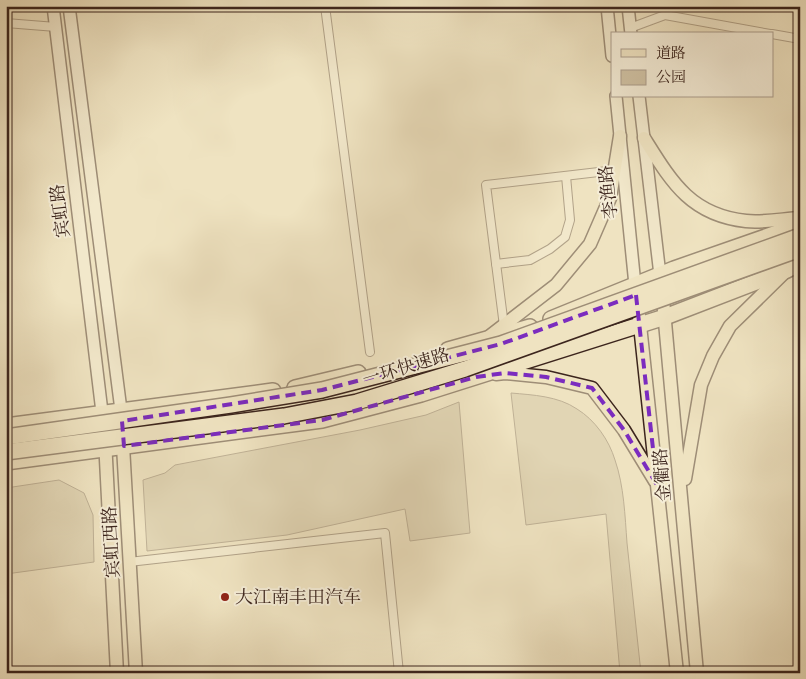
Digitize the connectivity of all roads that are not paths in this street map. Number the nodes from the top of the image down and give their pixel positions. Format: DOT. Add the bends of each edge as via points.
graph roads {
  1 [pos="53,6"];
  2 [pos="69,6"];
  3 [pos="325,6"];
  4 [pos="607,6"];
  5 [pos="628,6"];
  6 [pos="6,23"];
  7 [pos="56,27"];
  8 [pos="631,31"];
  9 [pos="760,32"];
  10 [pos="774,35"];
  11 [pos="800,39"];
  12 [pos="611,46"];
  13 [pos="616,98"];
  14 [pos="639,98"];
  15 [pos="620,136"];
  16 [pos="644,138"];
  17 [pos="619,170"];
  18 [pos="566,176"];
  19 [pos="800,218"];
  20 [pos="800,225"];
  21 [pos="800,236"];
  22 [pos="800,249"];
  23 [pos="496,264"];
  24 [pos="795,266"];
  25 [pos="660,275"];
  26 [pos="635,285"];
  27 [pos="665,317"];
  28 [pos="640,324"];
  29 [pos="504,326"];
  30 [pos="487,340"];
  31 [pos="370,352"];
  32 [pos="476,377"];
  33 [pos="121,410"];
  34 [pos="102,412"];
  35 [pos="6,426"];
  36 [pos="6,437"];
  37 [pos="124,446"];
  38 [pos="105,449"];
  39 [pos="6,452"];
  40 [pos="6,462"];
  41 [pos="657,485"];
  42 [pos="682,499"];
  43 [pos="129,562"];
  44 [pos="117,673"];
  45 [pos="136,673"];
  46 [pos="399,673"];
  47 [pos="677,673"];
  48 [pos="697,673"];
  1 -- 7 [label="main road, 宾虹路"];
  2 -- 33 [label="main road, 宾虹路"];
  3 -- 31 [label="street"];
  4 -- 12 [label="main road"];
  5 -- 8 [label="main road"];
  6 -- 7 [label="street"];
  7 -- 34 [label="main road, 宾虹路"];
  8 -- 9 [label="street" via="665,15"];
  10 -- 11 [label="street"];
  13 -- 15 [label="main road"];
  14 -- 16 [label="main road"];
  15 -- 17 [label="main road"];
  16 -- 19 [label="main road" via="673,183 695,203 719,216 748,222"];
  16 -- 25 [label="main road"];
  17 -- 18 [label="street"];
  17 -- 26 [label="main road, 李渔路"];
  17 -- 29 [label="main road" via="590,244 556,285"];
  18 -- 23 [label="street" via="570,220 565,237 530,260"];
  18 -- 23 [label="street" via="486,186"];
  20 -- 25 [label="highway"];
  21 -- 36 [label="highway, 一环快速路, bridge" via="501,344 322,390"];
  22 -- 39 [label="highway, 一环快速路, bridge" via="465,369 357,402 284,416"];
  23 -- 29 [label="street"];
  24 -- 27 [label="highway"];
  24 -- 42 [label="main road" via="730,326 713,356 701,385"];
  25 -- 26 [label="highway"];
  25 -- 27 [label="main road, 金衢路"];
  26 -- 28 [label="main road, 金衢路"];
  26 -- 30 [label="highway" via="530,327"];
  27 -- 28 [label="highway"];
  27 -- 42 [label="main road, 金衢路"];
  28 -- 32 [label="highway"];
  28 -- 41 [label="main road, 金衢路"];
  29 -- 30 [label="main road"];
  30 -- 33 [label="highway" via="293,389"];
  32 -- 37 [label="highway" via="322,420"];
  32 -- 41 [label="main road" via="505,373 546,377 592,388 624,430"];
  33 -- 34 [label="highway"];
  33 -- 37 [label="main road, 宾虹西路"];
  34 -- 35 [label="highway"];
  34 -- 38 [label="main road, 宾虹西路"];
  37 -- 38 [label="highway"];
  37 -- 43 [label="main road, 宾虹西路"];
  38 -- 40 [label="highway"];
  38 -- 44 [label="main road, 宾虹西路"];
  41 -- 47 [label="main road, 金衢路"];
  42 -- 48 [label="main road, 金衢路"];
  43 -- 45 [label="main road, 宾虹西路"];
  43 -- 46 [label="street" via="385,534"];
}
